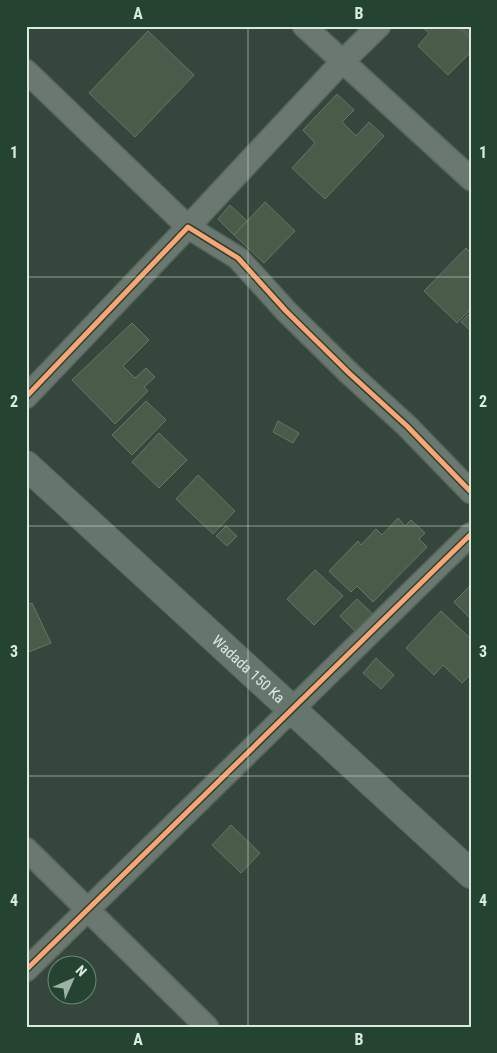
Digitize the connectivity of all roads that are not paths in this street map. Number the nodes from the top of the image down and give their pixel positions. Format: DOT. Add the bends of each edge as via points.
graph roads {
  1 [pos="304,26"];
  2 [pos="379,26"];
  3 [pos="342,62"];
  4 [pos="26,71"];
  5 [pos="471,179"];
  6 [pos="188,226"];
  7 [pos="26,397"];
  8 [pos="26,465"];
  9 [pos="471,492"];
  10 [pos="471,534"];
  11 [pos="292,711"];
  12 [pos="26,849"];
  13 [pos="471,874"];
  14 [pos="88,909"];
  15 [pos="26,970"];
  16 [pos="208,1027"];
  1 -- 3 [label="street"];
  2 -- 3 [label="street"];
  3 -- 5 [label="street"];
  3 -- 6 [label="street"];
  4 -- 6 [label="street"];
  6 -- 7 [label="street"];
  6 -- 9 [label="street" via="238,258 286,311"];
  8 -- 11 [label="street, Wadada 150 Ka"];
  10 -- 11 [label="street"];
  11 -- 13 [label="street, Wadada 150 Ka"];
  11 -- 14 [label="street"];
  12 -- 14 [label="street"];
  14 -- 15 [label="street"];
  14 -- 16 [label="street"];
}
